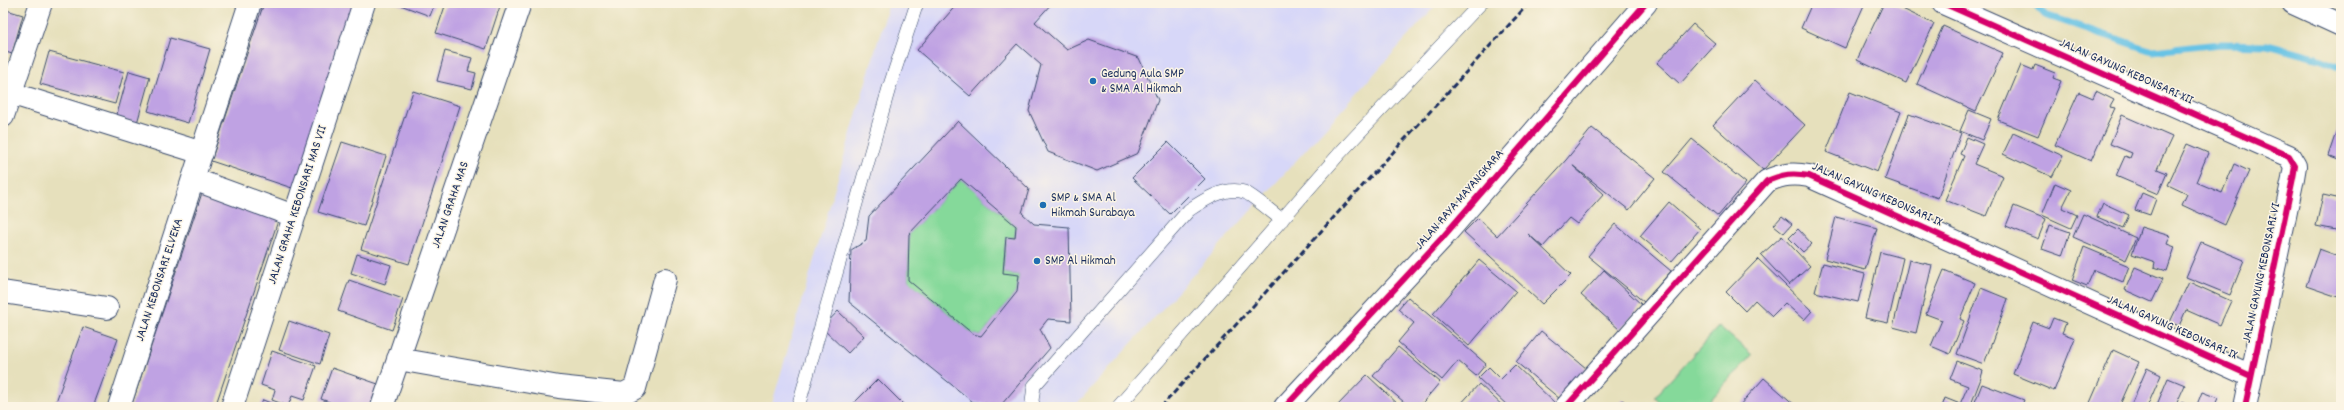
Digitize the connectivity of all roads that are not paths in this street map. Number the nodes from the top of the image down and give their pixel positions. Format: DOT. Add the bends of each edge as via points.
graph roads {
  1 [pos="41,3"];
  2 [pos="250,3"];
  3 [pos="364,3"];
  4 [pos="520,3"];
  5 [pos="917,3"];
  6 [pos="1481,3"];
  7 [pos="1646,3"];
  8 [pos="1943,3"];
  9 [pos="2293,3"];
  10 [pos="2341,25"];
  11 [pos="10,94"];
  12 [pos="3,116"];
  13 [pos="202,153"];
  14 [pos="2295,166"];
  15 [pos="193,179"];
  16 [pos="294,216"];
  17 [pos="1282,220"];
  18 [pos="665,279"];
  19 [pos="3,292"];
  20 [pos="107,308"];
  21 [pos="398,359"];
  22 [pos="2251,376"];
  23 [pos="119,407"];
  24 [pos="232,407"];
  25 [pos="382,407"];
  26 [pos="798,407"];
  27 [pos="1034,407"];
  28 [pos="1118,407"];
  29 [pos="1285,407"];
  30 [pos="1566,407"];
  31 [pos="2245,407"];
  1 -- 11 [label="street"];
  2 -- 13 [label="street, JALAN KEBONSARI ELVEKA"];
  3 -- 16 [label="street, JALAN GRAHA KEBONSARI MAS VII"];
  4 -- 21 [label="street, JALAN GRAHA MAS"];
  5 -- 26 [label="lane" via="889,88"];
  6 -- 17 [label="lane" via="1340,153"];
  7 -- 29 [label="street, JALAN RAYA MAYANGKARA" via="1442,238"];
  8 -- 14 [label="street, JALAN GAYUNG KEBONSARI XII" via="2289,156"];
  9 -- 10 [label="street"];
  11 -- 12 [label="street"];
  11 -- 13 [label="street"];
  13 -- 15 [label="street, JALAN KEBONSARI ELVEKA"];
  14 -- 22 [label="street, JALAN GAYUNG KEBONSARI VI"];
  15 -- 16 [label="street"];
  15 -- 23 [label="street, JALAN KEBONSARI ELVEKA"];
  16 -- 24 [label="street, JALAN GRAHA KEBONSARI MAS VII"];
  17 -- 27 [label="lane" via="1244,192 1225,192 1209,197 1189,210 1034,386"];
  17 -- 28 [label="lane"];
  18 -- 21 [label="street" via="635,388 624,394 559,387"];
  19 -- 20 [label="street"];
  21 -- 25 [label="street, JALAN GRAHA MAS"];
  22 -- 30 [label="street, JALAN GAYUNG KEBONSARI IX" via="1809,176 1794,173 1783,174 1768,181"];
  22 -- 31 [label="street, JALAN GAYUNG KEBONSARI VI"];
}
